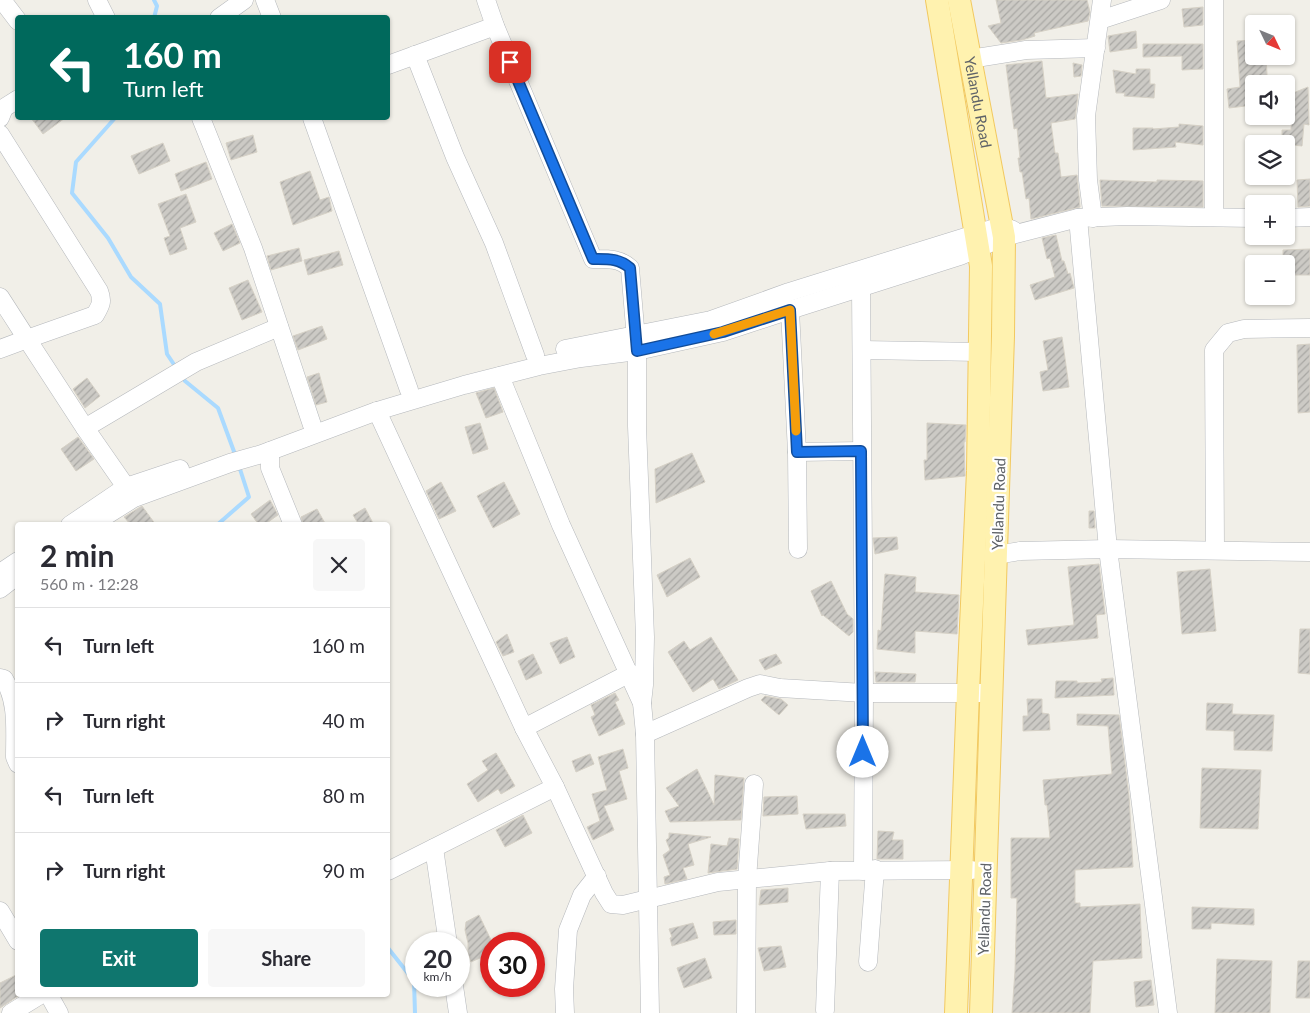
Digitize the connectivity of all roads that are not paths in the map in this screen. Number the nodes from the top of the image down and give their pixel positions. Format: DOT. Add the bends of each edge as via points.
graph roads {
  1 [pos="2,0"];
  2 [pos="97,0"];
  3 [pos="244,0"];
  4 [pos="265,0"];
  5 [pos="486,0"];
  6 [pos="937,0"];
  7 [pos="959,0"];
  8 [pos="1102,0"];
  9 [pos="1161,0"];
  10 [pos="1214,0"];
  11 [pos="104,15"];
  12 [pos="223,15"];
  13 [pos="271,15"];
  14 [pos="15,17"];
  15 [pos="1100,20"];
  16 [pos="495,26"];
  17 [pos="1096,48"];
  18 [pos="415,55"];
  19 [pos="970,59"];
  20 [pos="390,64"];
  21 [pos="15,101"];
  22 [pos="0,118"];
  23 [pos="202,120"];
  24 [pos="313,120"];
  25 [pos="0,134"];
  26 [pos="1214,217"];
  27 [pos="1310,217"];
  28 [pos="1085,218"];
  29 [pos="1245,218"];
  30 [pos="1295,218"];
  31 [pos="1009,232"];
  32 [pos="976,241"];
  33 [pos="862,286"];
  34 [pos="0,297"];
  35 [pos="790,310"];
  36 [pos="279,327"];
  37 [pos="1310,328"];
  38 [pos="27,339"];
  39 [pos="636,343"];
  40 [pos="0,349"];
  41 [pos="862,350"];
  42 [pos="980,352"];
  43 [pos="534,354"];
  44 [pos="500,376"];
  45 [pos="409,390"];
  46 [pos="377,411"];
  47 [pos="312,425"];
  48 [pos="84,428"];
  49 [pos="264,449"];
  50 [pos="861,451"];
  51 [pos="797,452"];
  52 [pos="227,458"];
  53 [pos="126,487"];
  54 [pos="74,522"];
  55 [pos="96,522"];
  56 [pos="292,522"];
  57 [pos="798,549"];
  58 [pos="1108,549"];
  59 [pos="1215,550"];
  60 [pos="1310,552"];
  61 [pos="996,555"];
  62 [pos="8,567"];
  63 [pos="0,589"];
  64 [pos="630,673"];
  65 [pos="0,678"];
  66 [pos="968,692"];
  67 [pos="864,693"];
  68 [pos="991,694"];
  69 [pos="642,703"];
  70 [pos="15,710"];
  71 [pos="15,710"];
  72 [pos="524,728"];
  73 [pos="645,734"];
  74 [pos="15,757"];
  75 [pos="754,784"];
  76 [pos="555,787"];
  77 [pos="434,848"];
  78 [pos="390,870"];
  79 [pos="830,870"];
  80 [pos="869,870"];
  81 [pos="962,870"];
  82 [pos="985,870"];
  83 [pos="597,876"];
  84 [pos="747,879"];
  85 [pos="649,898"];
  86 [pos="8,915"];
  87 [pos="446,932"];
  88 [pos="15,933"];
  89 [pos="868,962"];
  90 [pos="37,997"];
  91 [pos="50,997"];
  92 [pos="456,997"];
  93 [pos="825,1010"];
  94 [pos="11,1013"];
  95 [pos="59,1013"];
  96 [pos="458,1013"];
  97 [pos="564,1013"];
  98 [pos="650,1013"];
  99 [pos="746,1013"];
  100 [pos="956,1013"];
  101 [pos="981,1013"];
  102 [pos="1168,1013"];
  1 -- 14 [label="street"];
  2 -- 11 [label="street"];
  3 -- 12 [label="street"];
  4 -- 13 [label="street"];
  5 -- 16 [label="street"];
  6 -- 32 [label="main road, Yellandu Road"];
  7 -- 19 [label="main road, Yellandu Road"];
  8 -- 15 [label="street"];
  9 -- 15 [label="street"];
  10 -- 26 [label="street"];
  15 -- 17 [label="street"];
  16 -- 18 [label="street"];
  16 -- 39 [label="street" via="593,259 624,262 630,268"];
  17 -- 19 [label="street" via="1026,50"];
  17 -- 28 [label="street" via="1086,116 1088,180"];
  18 -- 20 [label="street"];
  18 -- 43 [label="street" via="455,158 494,243"];
  19 -- 31 [label="main road, Yellandu Road"];
  21 -- 22 [label="street" via="4,108"];
  23 -- 36 [label="street" via="253,248"];
  24 -- 45 [label="street"];
  25 -- 38 [label="street" via="102,299 95,315"];
  26 -- 28 [label="street"];
  26 -- 29 [label="street"];
  27 -- 30 [label="street"];
  28 -- 31 [label="street"];
  28 -- 58 [label="street"];
  31 -- 32 [label="street"];
  31 -- 61 [label="main road, Yellandu Road"];
  32 -- 33 [label="street" via="915,271"];
  32 -- 39 [label="street" via="789,292"];
  32 -- 42 [label="main road, Yellandu Road" via="981,266"];
  33 -- 35 [label="street"];
  33 -- 41 [label="street"];
  34 -- 38 [label="street"];
  35 -- 39 [label="street" via="723,332"];
  35 -- 51 [label="street"];
  36 -- 47 [label="street"];
  36 -- 48 [label="street" via="196,362"];
  37 -- 59 [label="street" via="1244,329 1228,333 1214,350"];
  38 -- 40 [label="street"];
  38 -- 48 [label="street"];
  39 -- 43 [label="street"];
  39 -- 44 [label="street"];
  39 -- 69 [label="street" via="644,637"];
  41 -- 42 [label="street"];
  41 -- 50 [label="street"];
  42 -- 66 [label="main road, Yellandu Road"];
  43 -- 45 [label="street"];
  44 -- 46 [label="street"];
  44 -- 64 [label="street" via="561,525"];
  45 -- 47 [label="street"];
  46 -- 49 [label="street"];
  46 -- 72 [label="street"];
  47 -- 49 [label="street"];
  48 -- 53 [label="street"];
  49 -- 52 [label="street"];
  49 -- 56 [label="street"];
  50 -- 51 [label="street"];
  50 -- 67 [label="street"];
  51 -- 57 [label="street"];
  52 -- 53 [label="street"];
  52 -- 55 [label="street" via="134,498"];
  53 -- 54 [label="street"];
  58 -- 59 [label="street"];
  58 -- 61 [label="street" via="1020,551"];
  58 -- 102 [label="street"];
  59 -- 60 [label="street"];
  61 -- 68 [label="main road, Yellandu Road"];
  62 -- 63 [label="street"];
  64 -- 69 [label="street"];
  64 -- 72 [label="street"];
  65 -- 70 [label="street" via="10,688"];
  66 -- 67 [label="street"];
  66 -- 68 [label="street"];
  66 -- 81 [label="main road, Yellandu Road"];
  67 -- 73 [label="street" via="760,684"];
  67 -- 80 [label="street"];
  68 -- 82 [label="main road, Yellandu Road"];
  69 -- 73 [label="street"];
  71 -- 74 [label="street"];
  72 -- 76 [label="street"];
  73 -- 85 [label="street"];
  75 -- 84 [label="street"];
  76 -- 77 [label="street"];
  76 -- 83 [label="street"];
  77 -- 78 [label="street"];
  77 -- 87 [label="street"];
  79 -- 80 [label="street"];
  79 -- 84 [label="street"];
  79 -- 93 [label="street"];
  80 -- 81 [label="street"];
  80 -- 89 [label="street"];
  81 -- 82 [label="street"];
  81 -- 100 [label="main road, Yellandu Road"];
  82 -- 101 [label="main road, Yellandu Road"];
  83 -- 85 [label="street" via="611,904 623,906"];
  83 -- 97 [label="street" via="582,895 568,930"];
  84 -- 85 [label="street" via="718,882"];
  84 -- 99 [label="street"];
  85 -- 98 [label="street"];
  86 -- 88 [label="street"];
  90 -- 94 [label="street"];
  91 -- 95 [label="street"];
  92 -- 96 [label="street"];
}
